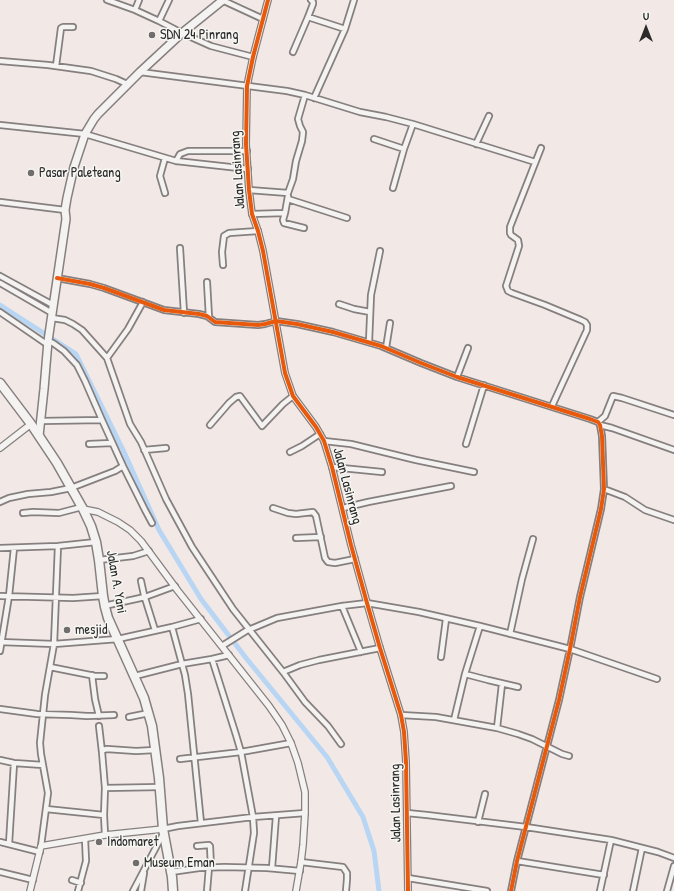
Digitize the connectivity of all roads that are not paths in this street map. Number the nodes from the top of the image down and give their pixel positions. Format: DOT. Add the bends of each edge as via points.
graph roads {
  1 [pos="107,0"];
  2 [pos="139,0"];
  3 [pos="169,0"];
  4 [pos="268,0"];
  5 [pos="311,0"];
  6 [pos="354,0"];
  7 [pos="220,1"];
  8 [pos="135,10"];
  9 [pos="308,17"];
  10 [pos="263,19"];
  11 [pos="159,20"];
  12 [pos="73,27"];
  13 [pos="345,29"];
  14 [pos="182,34"];
  15 [pos="293,52"];
  16 [pos="253,58"];
  17 [pos="0,61"];
  18 [pos="56,66"];
  19 [pos="140,72"];
  20 [pos="127,84"];
  21 [pos="247,86"];
  22 [pos="305,96"];
  23 [pos="314,98"];
  24 [pos="490,116"];
  25 [pos="413,124"];
  26 [pos="0,125"];
  27 [pos="85,134"];
  28 [pos="374,139"];
  29 [pos="476,144"];
  30 [pos="541,148"];
  31 [pos="404,149"];
  32 [pos="247,151"];
  33 [pos="165,158"];
  34 [pos="176,161"];
  35 [pos="535,162"];
  36 [pos="248,169"];
  37 [pos="393,188"];
  38 [pos="249,190"];
  39 [pos="166,193"];
  40 [pos="288,193"];
  41 [pos="288,199"];
  42 [pos="0,202"];
  43 [pos="65,210"];
  44 [pos="285,213"];
  45 [pos="252,214"];
  46 [pos="347,218"];
  47 [pos="304,228"];
  48 [pos="258,231"];
  49 [pos="180,248"];
  50 [pos="380,251"];
  51 [pos="223,265"];
  52 [pos="0,276"];
  53 [pos="57,278"];
  54 [pos="207,282"];
  55 [pos="0,283"];
  56 [pos="143,302"];
  57 [pos="339,304"];
  58 [pos="0,312"];
  59 [pos="370,312"];
  60 [pos="184,313"];
  61 [pos="52,315"];
  62 [pos="209,317"];
  63 [pos="276,321"];
  64 [pos="390,323"];
  65 [pos="48,342"];
  66 [pos="369,342"];
  67 [pos="386,348"];
  68 [pos="468,348"];
  69 [pos="106,358"];
  70 [pos="457,377"];
  71 [pos="0,383"];
  72 [pos="484,385"];
  73 [pos="293,396"];
  74 [pos="552,406"];
  75 [pos="674,415"];
  76 [pos="102,420"];
  77 [pos="41,421"];
  78 [pos="599,423"];
  79 [pos="31,424"];
  80 [pos="210,425"];
  81 [pos="320,434"];
  82 [pos="39,436"];
  83 [pos="324,441"];
  84 [pos="112,443"];
  85 [pos="89,444"];
  86 [pos="466,444"];
  87 [pos="0,448"];
  88 [pos="166,448"];
  89 [pos="144,450"];
  90 [pos="674,450"];
  91 [pos="290,452"];
  92 [pos="123,466"];
  93 [pos="332,467"];
  94 [pos="382,472"];
  95 [pos="474,472"];
  96 [pos="451,486"];
  97 [pos="71,488"];
  98 [pos="604,489"];
  99 [pos="0,502"];
  100 [pos="83,508"];
  101 [pos="273,508"];
  102 [pos="343,508"];
  103 [pos="22,513"];
  104 [pos="674,520"];
  105 [pos="152,523"];
  106 [pos="321,537"];
  107 [pos="296,538"];
  108 [pos="533,539"];
  109 [pos="96,542"];
  110 [pos="58,546"];
  111 [pos="0,548"];
  112 [pos="14,548"];
  113 [pos="148,551"];
  114 [pos="355,559"];
  115 [pos="99,560"];
  116 [pos="141,581"];
  117 [pos="174,586"];
  118 [pos="0,596"];
  119 [pos="8,596"];
  120 [pos="103,596"];
  121 [pos="144,597"];
  122 [pos="56,598"];
  123 [pos="367,603"];
  124 [pos="104,606"];
  125 [pos="342,606"];
  126 [pos="201,619"];
  127 [pos="446,619"];
  128 [pos="480,626"];
  129 [pos="172,627"];
  130 [pos="155,630"];
  131 [pos="247,630"];
  132 [pos="510,634"];
  133 [pos="118,639"];
  134 [pos="1,642"];
  135 [pos="54,644"];
  136 [pos="224,645"];
  137 [pos="380,648"];
  138 [pos="570,649"];
  139 [pos="0,651"];
  140 [pos="361,652"];
  141 [pos="229,655"];
  142 [pos="441,657"];
  143 [pos="212,659"];
  144 [pos="182,664"];
  145 [pos="50,667"];
  146 [pos="283,672"];
  147 [pos="464,674"];
  148 [pos="92,675"];
  149 [pos="104,676"];
  150 [pos="135,676"];
  151 [pos="657,679"];
  152 [pos="502,684"];
  153 [pos="518,687"];
  154 [pos="0,709"];
  155 [pos="149,713"];
  156 [pos="43,714"];
  157 [pos="114,715"];
  158 [pos="401,715"];
  159 [pos="99,716"];
  160 [pos="129,717"];
  161 [pos="454,720"];
  162 [pos="99,726"];
  163 [pos="497,728"];
  164 [pos="291,743"];
  165 [pos="341,744"];
  166 [pos="547,746"];
  167 [pos="155,750"];
  168 [pos="102,752"];
  169 [pos="241,752"];
  170 [pos="569,756"];
  171 [pos="194,757"];
  172 [pos="180,759"];
  173 [pos="0,760"];
  174 [pos="14,763"];
  175 [pos="43,765"];
  176 [pos="160,787"];
  177 [pos="105,788"];
  178 [pos="485,794"];
  179 [pos="46,809"];
  180 [pos="305,813"];
  181 [pos="407,813"];
  182 [pos="104,814"];
  183 [pos="276,816"];
  184 [pos="253,817"];
  185 [pos="478,822"];
  186 [pos="201,823"];
  187 [pos="526,827"];
  188 [pos="163,831"];
  189 [pos="105,835"];
  190 [pos="85,839"];
  191 [pos="611,840"];
  192 [pos="0,842"];
  193 [pos="9,844"];
  194 [pos="41,846"];
  195 [pos="197,846"];
  196 [pos="642,848"];
  197 [pos="40,852"];
  198 [pos="674,858"];
  199 [pos="517,860"];
  200 [pos="302,862"];
  201 [pos="674,866"];
  202 [pos="210,867"];
  203 [pos="249,867"];
  204 [pos="272,868"];
  205 [pos="144,870"];
  206 [pos="300,870"];
  207 [pos="0,872"];
  208 [pos="171,872"];
  209 [pos="604,875"];
  210 [pos="408,878"];
  211 [pos="32,880"];
  212 [pos="72,880"];
  213 [pos="81,883"];
  214 [pos="30,891"];
  215 [pos="78,891"];
  216 [pos="133,891"];
  217 [pos="141,891"];
  218 [pos="173,891"];
  219 [pos="207,891"];
  220 [pos="245,891"];
  221 [pos="296,891"];
  222 [pos="346,891"];
  223 [pos="408,891"];
  224 [pos="487,891"];
  225 [pos="511,891"];
  226 [pos="600,891"];
  227 [pos="632,891"];
  228 [pos="667,891"];
  1 -- 8 [label="street"];
  2 -- 8 [label="street"];
  3 -- 11 [label="street"];
  4 -- 10 [label="street, Jalan Lasinrang"];
  5 -- 9 [label="street" via="313,4"];
  6 -- 13 [label="street"];
  7 -- 10 [label="street"];
  7 -- 14 [label="main road"];
  8 -- 11 [label="street"];
  9 -- 13 [label="street"];
  9 -- 15 [label="street"];
  10 -- 16 [label="street, Jalan Lasinrang"];
  11 -- 14 [label="street"];
  12 -- 18 [label="street" via="61,28"];
  13 -- 23 [label="street"];
  14 -- 16 [label="street" via="211,46"];
  14 -- 19 [label="main road"];
  16 -- 21 [label="street, Jalan Lasinrang"];
  17 -- 18 [label="street"];
  18 -- 20 [label="street" via="95,72"];
  19 -- 20 [label="main road"];
  19 -- 21 [label="street"];
  20 -- 27 [label="main road" via="98,114"];
  21 -- 22 [label="street"];
  21 -- 32 [label="street, Jalan Lasinrang"];
  22 -- 23 [label="street"];
  22 -- 40 [label="street" via="298,119 303,132 302,141"];
  23 -- 25 [label="street"];
  24 -- 29 [label="street"];
  25 -- 29 [label="street"];
  25 -- 31 [label="street"];
  26 -- 27 [label="street"];
  27 -- 33 [label="street"];
  27 -- 43 [label="main road" via="74,167"];
  28 -- 31 [label="street"];
  29 -- 35 [label="street"];
  30 -- 35 [label="street"];
  31 -- 37 [label="street"];
  32 -- 34 [label="street" via="188,151 180,154"];
  32 -- 36 [label="street, Jalan Lasinrang"];
  33 -- 34 [label="street"];
  33 -- 39 [label="street" via="160,176"];
  34 -- 36 [label="street"];
  35 -- 74 [label="street" via="510,227 510,233 518,240 519,246 506,289 581,320 587,327"];
  36 -- 38 [label="street, Jalan Lasinrang"];
  38 -- 40 [label="street"];
  38 -- 45 [label="street, Jalan Lasinrang"];
  40 -- 41 [label="street"];
  41 -- 44 [label="street"];
  41 -- 46 [label="street"];
  42 -- 43 [label="street"];
  43 -- 53 [label="main road" via="66,219"];
  44 -- 45 [label="street"];
  44 -- 47 [label="street" via="284,223"];
  45 -- 48 [label="street, Jalan Lasinrang"];
  48 -- 51 [label="street" via="224,236"];
  48 -- 63 [label="street, Jalan Lasinrang"];
  49 -- 60 [label="street"];
  50 -- 59 [label="street"];
  52 -- 61 [label="street"];
  53 -- 56 [label="street" via="90,284"];
  53 -- 61 [label="main road"];
  54 -- 62 [label="street"];
  55 -- 61 [label="street"];
  56 -- 60 [label="street" via="167,311"];
  56 -- 69 [label="street" via="128,329"];
  57 -- 59 [label="street"];
  58 -- 65 [label="street"];
  59 -- 66 [label="street"];
  60 -- 62 [label="street"];
  61 -- 65 [label="main road"];
  61 -- 69 [label="street" via="82,330"];
  62 -- 63 [label="street" via="215,322 258,325"];
  63 -- 66 [label="street" via="316,327"];
  63 -- 73 [label="street, Jalan Lasinrang" via="285,373"];
  64 -- 67 [label="street"];
  65 -- 76 [label="street" via="54,343 77,365"];
  65 -- 77 [label="main road"];
  66 -- 67 [label="street"];
  67 -- 70 [label="street"];
  68 -- 70 [label="street"];
  69 -- 89 [label="street" via="130,424"];
  70 -- 72 [label="street"];
  71 -- 79 [label="highway, Jalan A. Yani"];
  72 -- 74 [label="street"];
  72 -- 86 [label="street"];
  73 -- 80 [label="street" via="262,426 240,396 229,403"];
  73 -- 81 [label="street, Jalan Lasinrang"];
  74 -- 78 [label="street"];
  75 -- 78 [label="street" via="613,396 605,416"];
  76 -- 77 [label="street"];
  76 -- 84 [label="street"];
  77 -- 82 [label="main road"];
  78 -- 90 [label="street"];
  78 -- 98 [label="street" via="602,436"];
  79 -- 82 [label="highway, Jalan A. Yani"];
  79 -- 87 [label="street"];
  81 -- 83 [label="street, Jalan Lasinrang"];
  81 -- 91 [label="street"];
  82 -- 97 [label="highway, Jalan A. Yani"];
  83 -- 93 [label="street, Jalan Lasinrang"];
  83 -- 95 [label="street" via="350,444"];
  84 -- 85 [label="street"];
  84 -- 92 [label="street"];
  88 -- 89 [label="street"];
  89 -- 131 [label="street" via="166,499 192,547"];
  92 -- 97 [label="street"];
  92 -- 105 [label="street"];
  93 -- 94 [label="street"];
  93 -- 102 [label="street, Jalan Lasinrang"];
  96 -- 102 [label="street"];
  97 -- 99 [label="street" via="28,494"];
  97 -- 100 [label="highway, Jalan A. Yani"];
  98 -- 104 [label="street" via="626,497 645,510"];
  98 -- 138 [label="street"];
  100 -- 103 [label="street" via="59,513"];
  100 -- 109 [label="highway, Jalan A. Yani"];
  100 -- 113 [label="street" via="118,522 134,533"];
  101 -- 106 [label="street" via="296,514 313,512"];
  102 -- 114 [label="street, Jalan Lasinrang"];
  106 -- 107 [label="street"];
  106 -- 114 [label="street" via="328,562"];
  108 -- 132 [label="street"];
  109 -- 110 [label="street"];
  109 -- 115 [label="highway, Jalan A. Yani"];
  110 -- 112 [label="street"];
  110 -- 122 [label="street"];
  111 -- 112 [label="street"];
  112 -- 119 [label="street"];
  113 -- 115 [label="street" via="133,556"];
  113 -- 117 [label="street"];
  114 -- 123 [label="street, Jalan Lasinrang"];
  115 -- 120 [label="highway, Jalan A. Yani"];
  116 -- 121 [label="street"];
  117 -- 121 [label="street"];
  117 -- 126 [label="street"];
  118 -- 119 [label="street"];
  119 -- 122 [label="street"];
  119 -- 134 [label="street"];
  120 -- 122 [label="street"];
  120 -- 124 [label="highway, Jalan A. Yani"];
  121 -- 124 [label="street"];
  121 -- 130 [label="street"];
  122 -- 135 [label="street"];
  123 -- 125 [label="street"];
  123 -- 127 [label="street"];
  123 -- 137 [label="street, Jalan Lasinrang"];
  124 -- 133 [label="highway, Jalan A. Yani"];
  125 -- 131 [label="street" via="277,618"];
  125 -- 140 [label="street"];
  126 -- 129 [label="street"];
  126 -- 136 [label="street"];
  127 -- 128 [label="street"];
  127 -- 142 [label="street"];
  128 -- 132 [label="street"];
  128 -- 147 [label="street"];
  129 -- 130 [label="street"];
  129 -- 144 [label="street"];
  130 -- 133 [label="street"];
  131 -- 136 [label="street"];
  131 -- 146 [label="street"];
  132 -- 138 [label="street"];
  133 -- 135 [label="street"];
  133 -- 150 [label="highway, Jalan A. Yani"];
  134 -- 135 [label="street"];
  134 -- 139 [label="street"];
  135 -- 145 [label="street"];
  136 -- 141 [label="street"];
  137 -- 140 [label="street"];
  137 -- 158 [label="street, Jalan Lasinrang"];
  138 -- 151 [label="street"];
  138 -- 166 [label="street" via="560,700"];
  140 -- 146 [label="street" via="300,665"];
  141 -- 143 [label="street"];
  141 -- 164 [label="street" via="269,706"];
  143 -- 144 [label="street"];
  143 -- 169 [label="street"];
  144 -- 150 [label="street"];
  144 -- 171 [label="street" via="188,694"];
  145 -- 148 [label="street"];
  145 -- 156 [label="street"];
  146 -- 165 [label="street"];
  147 -- 152 [label="street"];
  147 -- 161 [label="street"];
  148 -- 149 [label="street"];
  148 -- 159 [label="street"];
  150 -- 155 [label="highway, Jalan A. Yani"];
  152 -- 153 [label="street"];
  152 -- 163 [label="street"];
  154 -- 156 [label="street"];
  155 -- 160 [label="street"];
  155 -- 167 [label="highway, Jalan A. Yani"];
  156 -- 159 [label="street"];
  156 -- 175 [label="street" via="40,743"];
  157 -- 159 [label="street"];
  158 -- 161 [label="street"];
  158 -- 181 [label="street, Jalan Lasinrang" via="405,745"];
  161 -- 163 [label="street"];
  162 -- 168 [label="street"];
  163 -- 166 [label="street"];
  164 -- 169 [label="street"];
  164 -- 180 [label="street" via="305,792"];
  166 -- 170 [label="street"];
  166 -- 187 [label="street"];
  167 -- 168 [label="street" via="107,749"];
  167 -- 176 [label="highway, Jalan A. Yani"];
  168 -- 177 [label="street"];
  169 -- 171 [label="street"];
  169 -- 184 [label="street"];
  171 -- 172 [label="street"];
  171 -- 186 [label="street"];
  173 -- 174 [label="street"];
  174 -- 175 [label="street"];
  174 -- 193 [label="street"];
  175 -- 179 [label="street" via="48,787"];
  176 -- 177 [label="street"];
  176 -- 188 [label="highway, Jalan A. Yani"];
  177 -- 182 [label="street"];
  178 -- 185 [label="street"];
  179 -- 182 [label="street"];
  179 -- 194 [label="street"];
  180 -- 183 [label="street"];
  180 -- 200 [label="street"];
  181 -- 185 [label="street"];
  181 -- 210 [label="street, Jalan Lasinrang"];
  182 -- 189 [label="street"];
  183 -- 184 [label="street"];
  183 -- 204 [label="street"];
  184 -- 186 [label="street"];
  184 -- 203 [label="street" via="254,833"];
  185 -- 187 [label="street"];
  186 -- 188 [label="street"];
  187 -- 191 [label="street"];
  187 -- 199 [label="street"];
  188 -- 189 [label="street"];
  188 -- 205 [label="street"];
  188 -- 208 [label="highway, Jalan A. Yani"];
  189 -- 190 [label="street"];
  190 -- 194 [label="street"];
  190 -- 213 [label="street" via="86,861"];
  191 -- 196 [label="street"];
  191 -- 209 [label="street"];
  192 -- 193 [label="street"];
  193 -- 197 [label="street"];
  194 -- 197 [label="street"];
  195 -- 202 [label="street" via="210,846"];
  196 -- 198 [label="street"];
  196 -- 227 [label="street"];
  197 -- 211 [label="street"];
  199 -- 209 [label="street"];
  199 -- 225 [label="street"];
  200 -- 206 [label="street"];
  200 -- 222 [label="street" via="343,867 347,873"];
  201 -- 228 [label="street"];
  202 -- 203 [label="street"];
  202 -- 208 [label="street"];
  202 -- 219 [label="street"];
  203 -- 204 [label="street"];
  203 -- 220 [label="street"];
  204 -- 206 [label="street"];
  205 -- 216 [label="street"];
  205 -- 217 [label="street"];
  206 -- 221 [label="street"];
  207 -- 211 [label="street"];
  208 -- 218 [label="highway, Jalan A. Yani"];
  209 -- 226 [label="street"];
  210 -- 223 [label="street, Jalan Lasinrang"];
  210 -- 224 [label="street"];
  211 -- 214 [label="street"];
  212 -- 213 [label="street"];
  213 -- 215 [label="street"];
}
